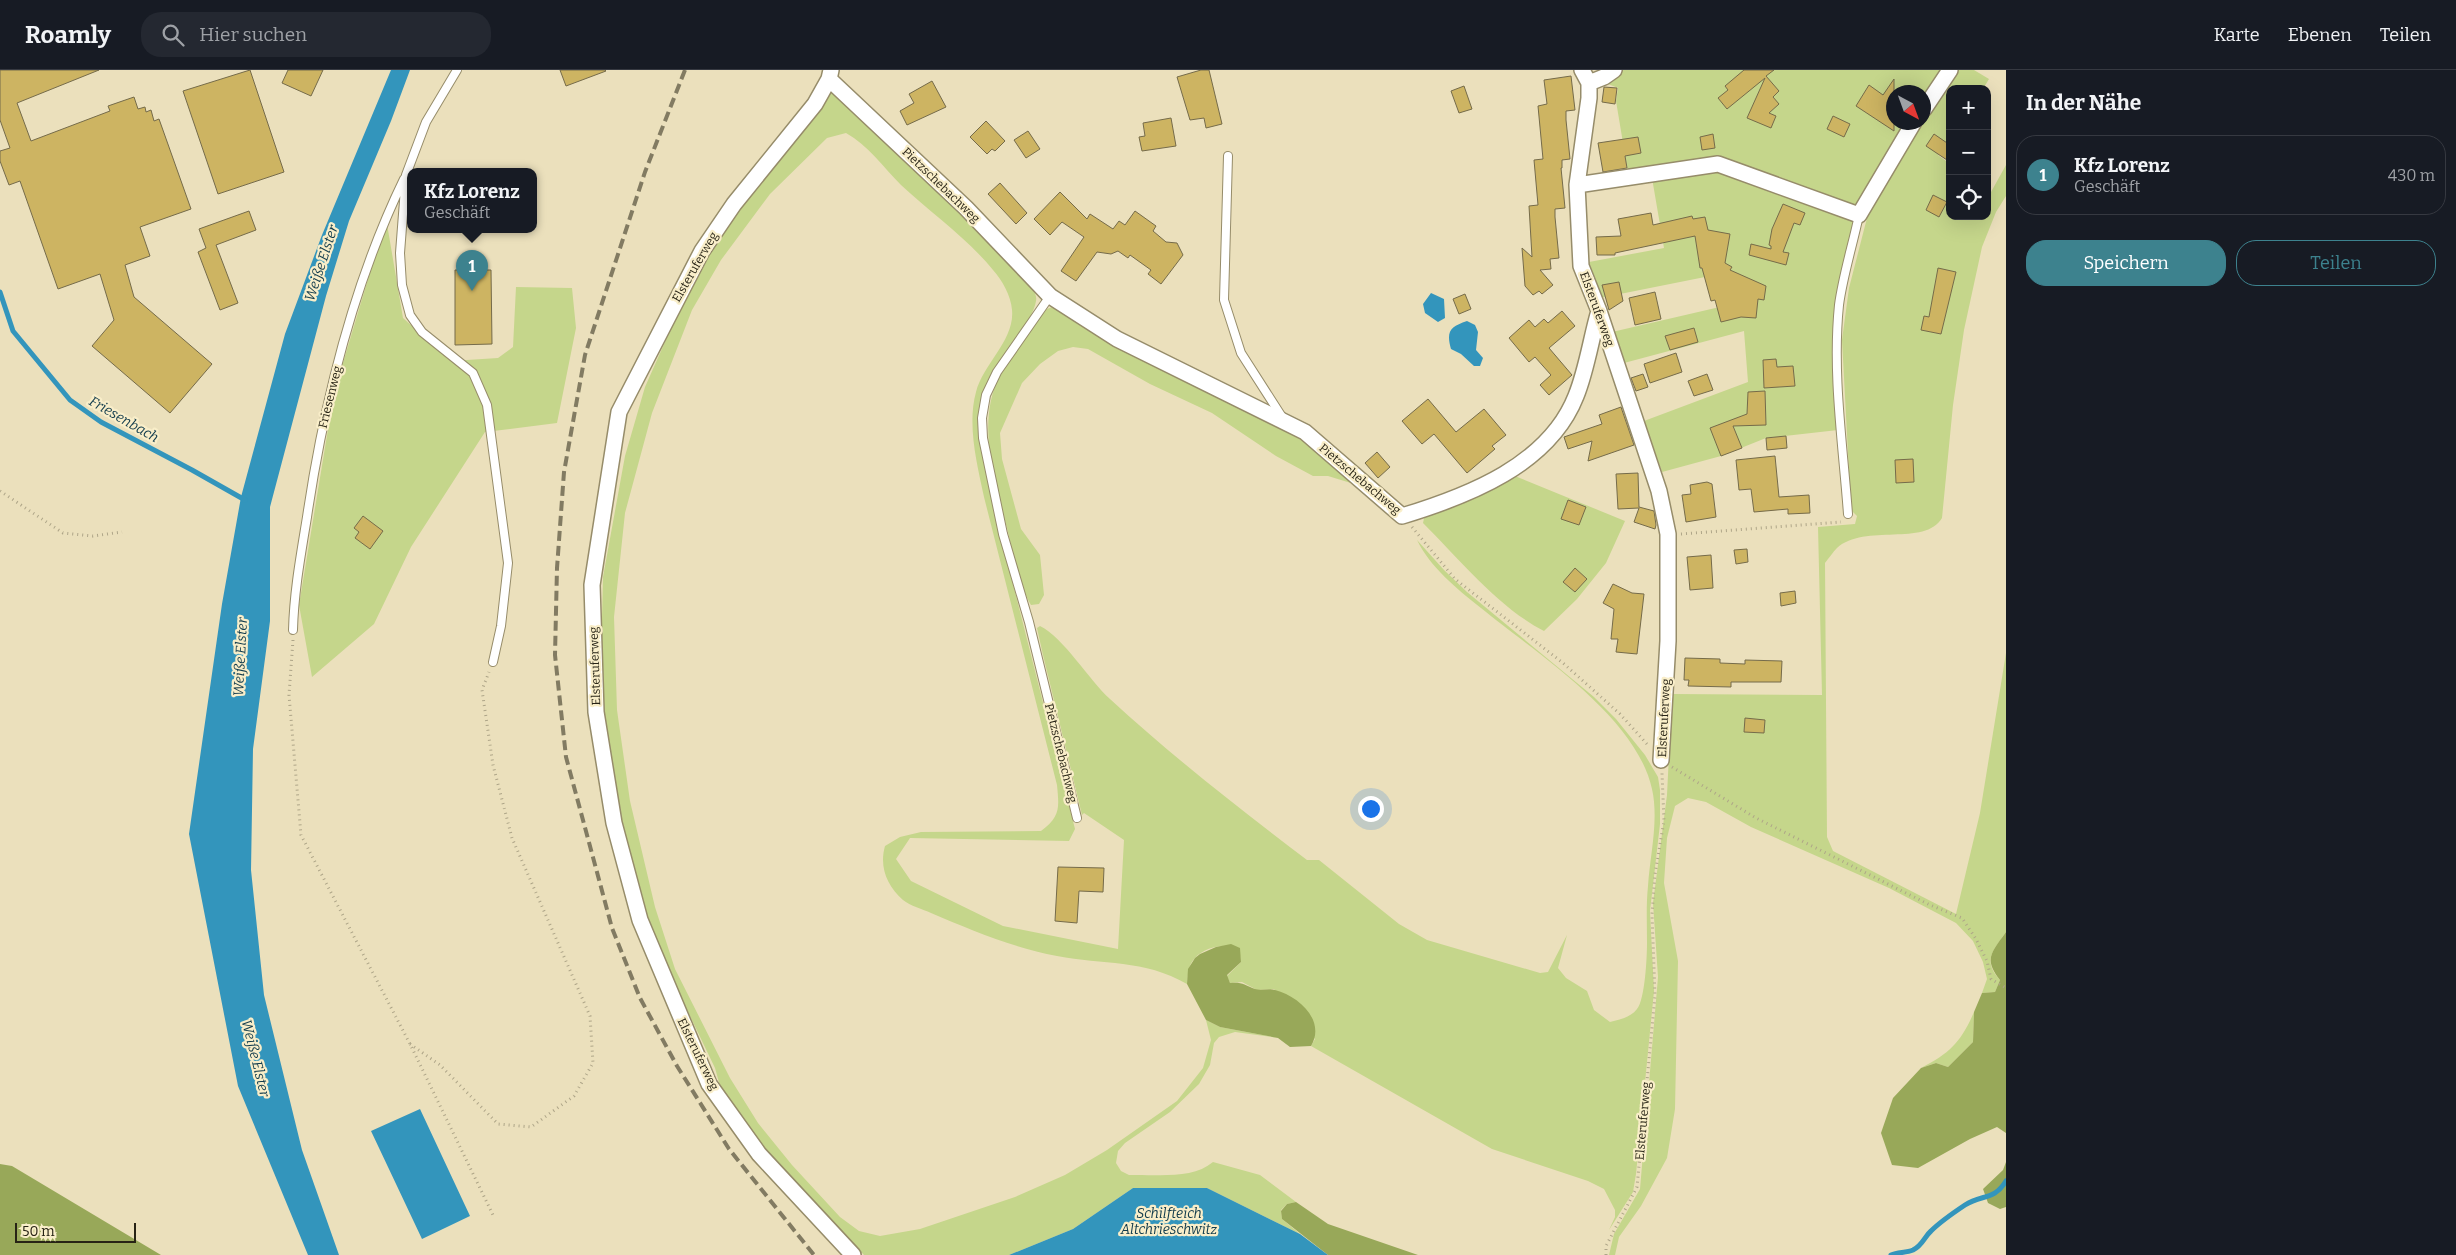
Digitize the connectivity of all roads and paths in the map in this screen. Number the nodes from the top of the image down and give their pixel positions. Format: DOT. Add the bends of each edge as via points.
graph roads {
  1 [pos="457,70"];
  2 [pos="1614,70"];
  3 [pos="1950,70"];
  4 [pos="830,74"];
  5 [pos="1586,76"];
  6 [pos="1931,98"];
  7 [pos="1909,130"];
  8 [pos="1228,156"];
  9 [pos="409,168"];
  10 [pos="406,175"];
  11 [pos="1577,185"];
  12 [pos="1859,215"];
  13 [pos="1050,296"];
  14 [pos="1600,311"];
  15 [pos="1284,421"];
  16 [pos="0,491"];
  17 [pos="1848,514"];
  18 [pos="1402,516"];
  19 [pos="122,532"];
  20 [pos="1668,534"];
  21 [pos="294,630"];
  22 [pos="493,662"];
  23 [pos="1661,760"];
  24 [pos="1077,818"];
  25 [pos="2006,988"];
  26 [pos="410,1044"];
  27 [pos="493,1215"];
  28 [pos="853,1255"];
  29 [pos="1606,1255"];
  1 -- 9 [label="lane, Friesenweg" via="426,122"];
  2 -- 5 [label="street, Elsteruferweg" via="1604,77"];
  3 -- 6 [label="street"];
  4 -- 13 [label="street, Pietzschebachweg"];
  4 -- 28 [label="street, Elsteruferweg" via="815,104 734,204 702,251 619,412 592,585 596,712 614,824 640,920 710,1084 760,1154"];
  5 -- 11 [label="street, Elsteruferweg" via="1589,98"];
  7 -- 12 [label="street"];
  8 -- 15 [label="lane" via="1224,300 1241,353"];
  10 -- 21 [label="lane, Friesenweg" via="379,236 352,314 326,412 294,597"];
  10 -- 22 [label="lane, Friesenweg" via="400,253 402,285 410,315 422,332 473,373 487,405 508,563 501,626"];
  11 -- 12 [label="street" via="1718,164"];
  11 -- 14 [label="street, Elsteruferweg" via="1581,266"];
  12 -- 17 [label="lane" via="1840,302 1837,332"];
  13 -- 15 [label="street, Pietzschebachweg" via="1117,339"];
  13 -- 24 [label="lane, Pietzschebachweg" via="997,372 986,395 983,438 1003,534 1029,622"];
  14 -- 18 [label="street, Pietzschebachweg" via="1576,396 1561,426 1541,448 1467,492"];
  14 -- 20 [label="street, Elsteruferweg" via="1660,491"];
  15 -- 18 [label="street, Pietzschebachweg" via="1305,432"];
  16 -- 19 [label="path" via="63,533 93,536"];
  17 -- 20 [label="path" via="1839,523"];
  18 -- 23 [label="path" via="1455,578 1563,663 1620,714"];
  20 -- 23 [label="street, Elsteruferweg" via="1668,641"];
  21 -- 26 [label="path" via="289,695 301,835"];
  22 -- 26 [label="path" via="482,690 493,765 512,838 590,1016 593,1063 574,1096 531,1127 498,1124 440,1065"];
  23 -- 25 [label="path" via="1756,818 1962,918 1980,946 1991,979"];
  23 -- 29 [label="path, Elsteruferweg" via="1664,820 1652,914 1655,996 1637,1186 1606,1246"];
  26 -- 27 [label="path"];
}
